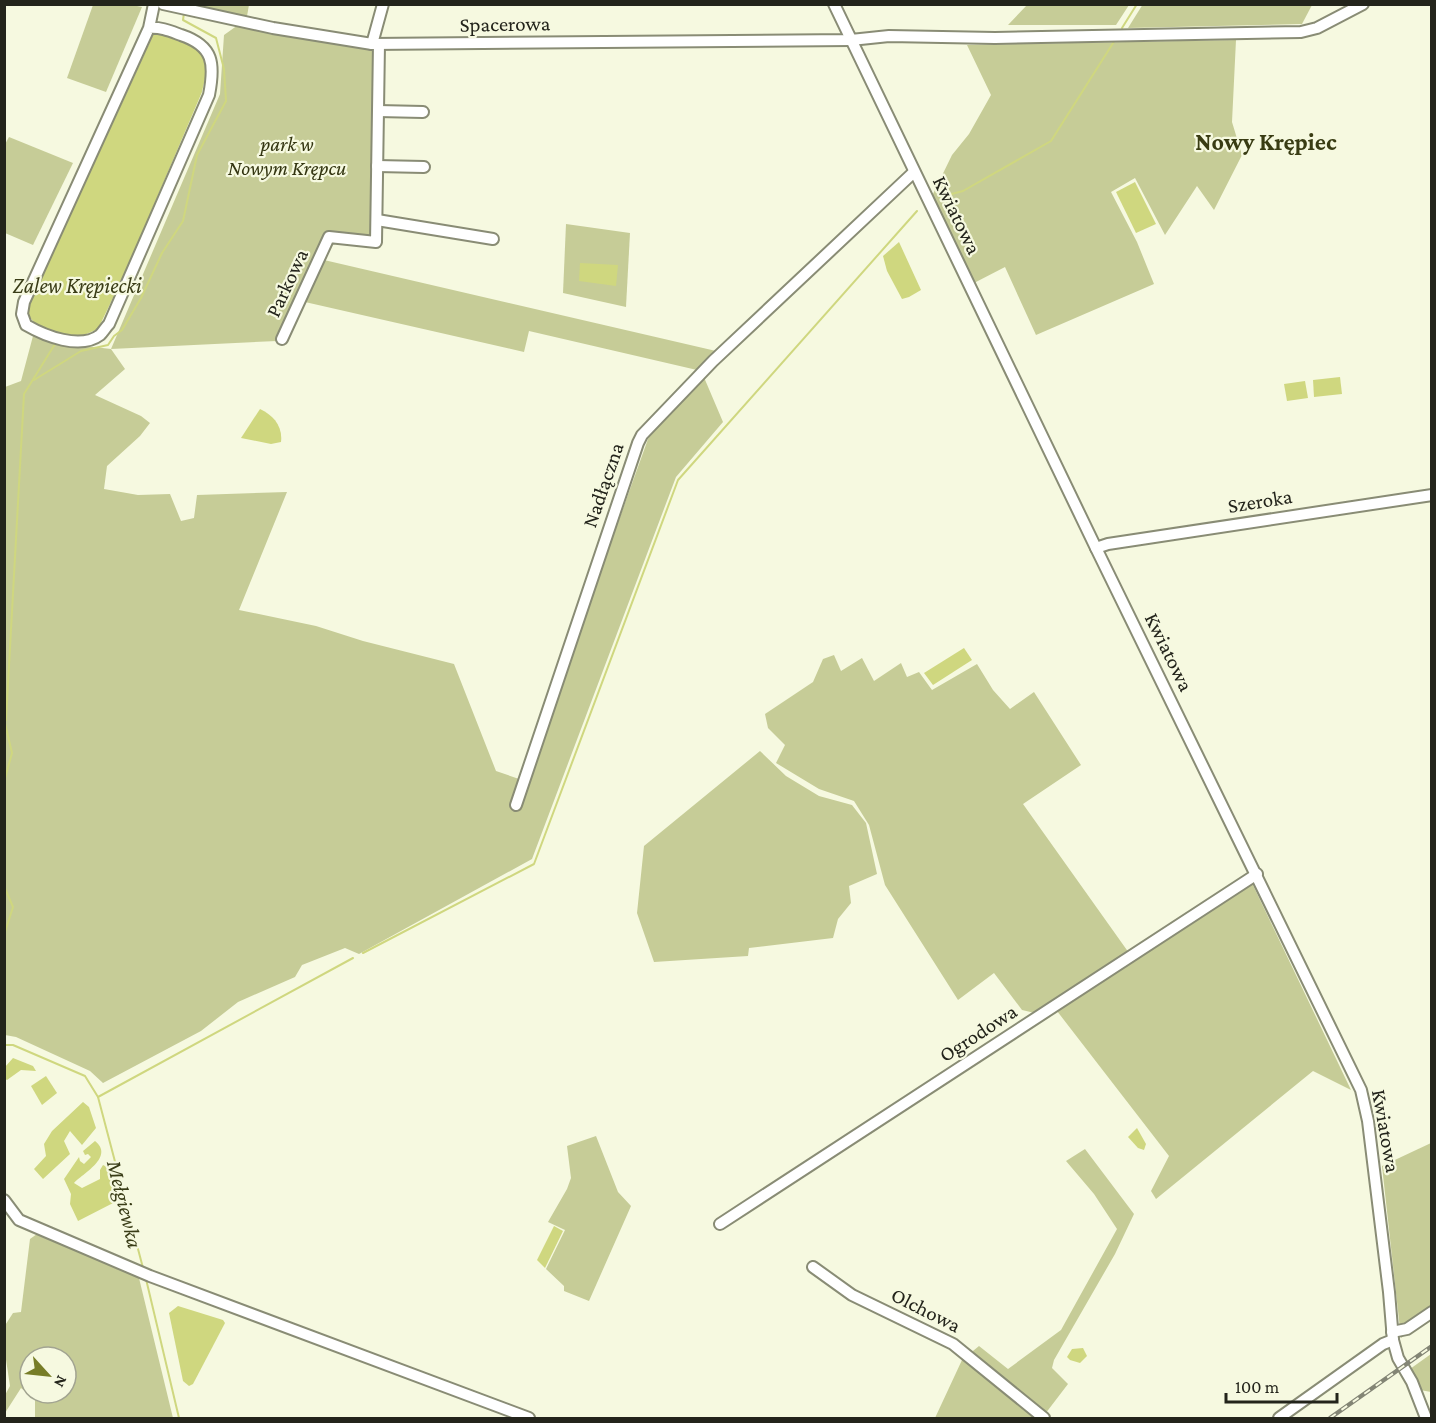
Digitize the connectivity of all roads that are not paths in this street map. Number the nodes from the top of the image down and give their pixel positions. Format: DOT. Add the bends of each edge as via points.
graph roads {
  1 [pos="154,4"];
  2 [pos="163,4"];
  3 [pos="383,4"];
  4 [pos="834,4"];
  5 [pos="1363,4"];
  6 [pos="149,28"];
  7 [pos="851,40"];
  8 [pos="376,44"];
  9 [pos="378,111"];
  10 [pos="423,112"];
  11 [pos="377,166"];
  12 [pos="424,167"];
  13 [pos="914,172"];
  14 [pos="376,220"];
  15 [pos="493,239"];
  16 [pos="282,339"];
  17 [pos="1431,495"];
  18 [pos="1096,548"];
  19 [pos="516,806"];
  20 [pos="1257,874"];
  21 [pos="4,1200"];
  22 [pos="720,1224"];
  23 [pos="813,1267"];
  24 [pos="1431,1312"];
  25 [pos="1393,1336"];
  26 [pos="529,1419"];
  27 [pos="1044,1419"];
  28 [pos="1279,1419"];
  29 [pos="1426,1419"];
  1 -- 6 [label="street"];
  2 -- 8 [label="street, Spacerowa" via="273,28"];
  3 -- 8 [label="street, Parkowa"];
  4 -- 7 [label="street, Kwiatowa"];
  5 -- 7 [label="street, Spacerowa" via="1306,32 995,38 889,36"];
  6 -- 6 [label="street" via="24,302 22,314 26,325 64,340 89,340 109,324 209,95 211,61 204,46 192,38"];
  7 -- 8 [label="street, Spacerowa"];
  7 -- 13 [label="street, Kwiatowa"];
  8 -- 9 [label="street, Parkowa"];
  9 -- 10 [label="street"];
  9 -- 11 [label="street, Parkowa"];
  11 -- 12 [label="street"];
  11 -- 14 [label="street, Parkowa"];
  13 -- 18 [label="street, Kwiatowa"];
  13 -- 19 [label="street, Nadłączna" via="713,361 642,435"];
  14 -- 15 [label="street"];
  14 -- 16 [label="street, Parkowa" via="376,242 329,237"];
  17 -- 18 [label="street, Szeroka"];
  18 -- 20 [label="street, Kwiatowa"];
  20 -- 22 [label="street, Ogrodowa"];
  20 -- 25 [label="street, Kwiatowa" via="1366,1106"];
  21 -- 26 [label="street" via="19,1220 146,1274"];
  23 -- 27 [label="street, Olchowa" via="852,1294 953,1344"];
  24 -- 25 [label="street"];
  25 -- 28 [label="street"];
  25 -- 29 [label="street, Kwiatowa" via="1398,1358"];
}
